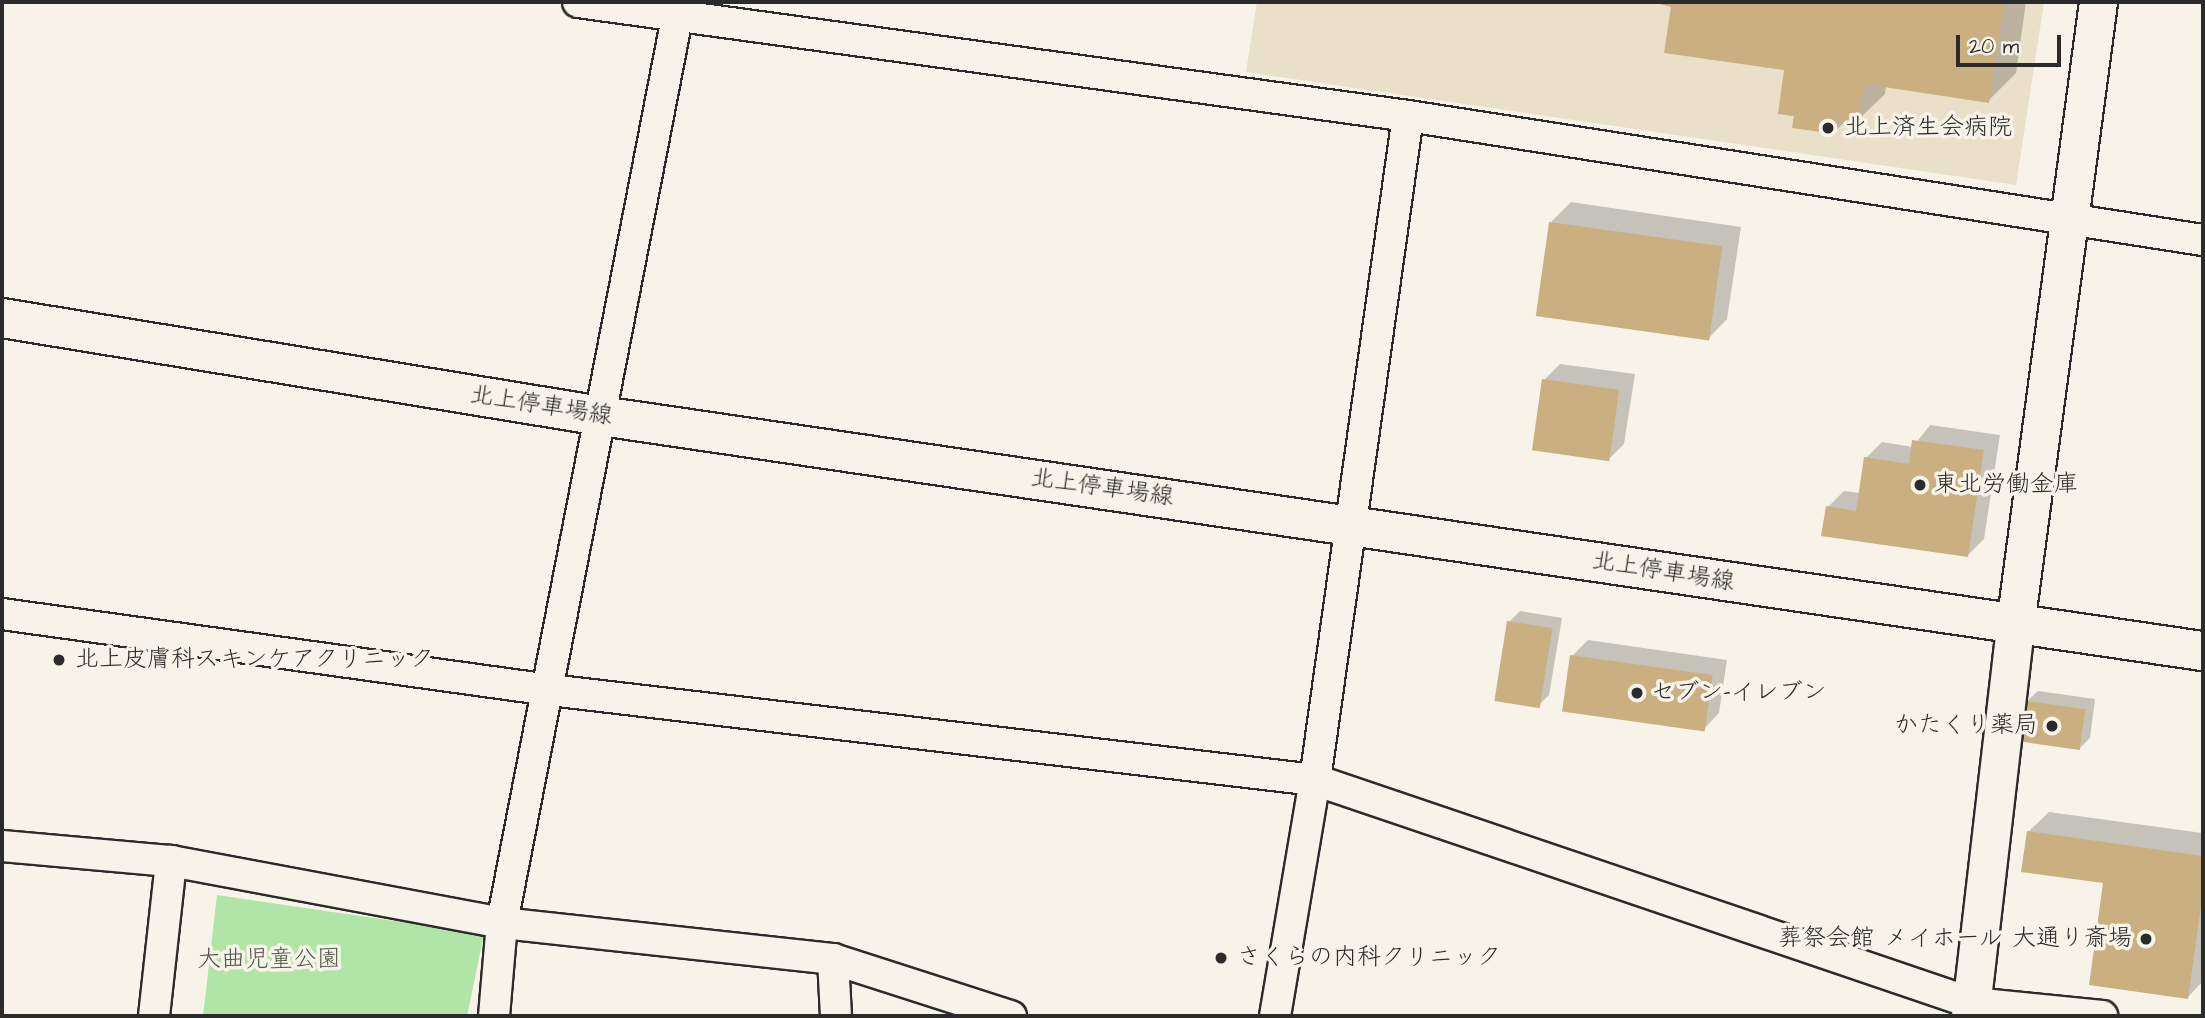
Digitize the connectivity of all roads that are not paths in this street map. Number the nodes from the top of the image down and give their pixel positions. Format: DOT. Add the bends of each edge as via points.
graph roads {
  1 [pos="578,2"];
  2 [pos="2098,2"];
  3 [pos="679,9"];
  4 [pos="1408,116"];
  5 [pos="2070,218"];
  6 [pos="2203,240"];
  7 [pos="2,318"];
  8 [pos="601,416"];
  9 [pos="1348,524"];
  10 [pos="2,614"];
  11 [pos="2015,625"];
  12 [pos="2203,651"];
  13 [pos="550,690"];
  14 [pos="1315,780"];
  15 [pos="2,846"];
  16 [pos="171,862"];
  17 [pos="502,923"];
  18 [pos="833,959"];
  19 [pos="1971,1010"];
  20 [pos="154,1016"];
  21 [pos="494,1016"];
  22 [pos="836,1016"];
  23 [pos="1011,1016"];
  24 [pos="1275,1016"];
  25 [pos="2102,1016"];
  1 -- 3 [label="street"];
  2 -- 5 [label="street"];
  3 -- 4 [label="street"];
  3 -- 8 [label="street"];
  4 -- 5 [label="street"];
  4 -- 9 [label="street"];
  5 -- 6 [label="street"];
  5 -- 11 [label="street"];
  7 -- 8 [label="main road, 北上停車場線"];
  8 -- 9 [label="main road, 北上停車場線"];
  8 -- 13 [label="street"];
  9 -- 11 [label="main road, 北上停車場線"];
  9 -- 14 [label="street"];
  10 -- 13 [label="street"];
  11 -- 12 [label="main road, 北上停車場線"];
  11 -- 19 [label="street"];
  13 -- 14 [label="street"];
  13 -- 17 [label="street"];
  14 -- 19 [label="street"];
  14 -- 24 [label="street"];
  15 -- 16 [label="street"];
  16 -- 17 [label="street"];
  16 -- 20 [label="street"];
  17 -- 18 [label="street"];
  17 -- 21 [label="street"];
  18 -- 22 [label="street"];
  18 -- 23 [label="street"];
  19 -- 25 [label="street"];
}
